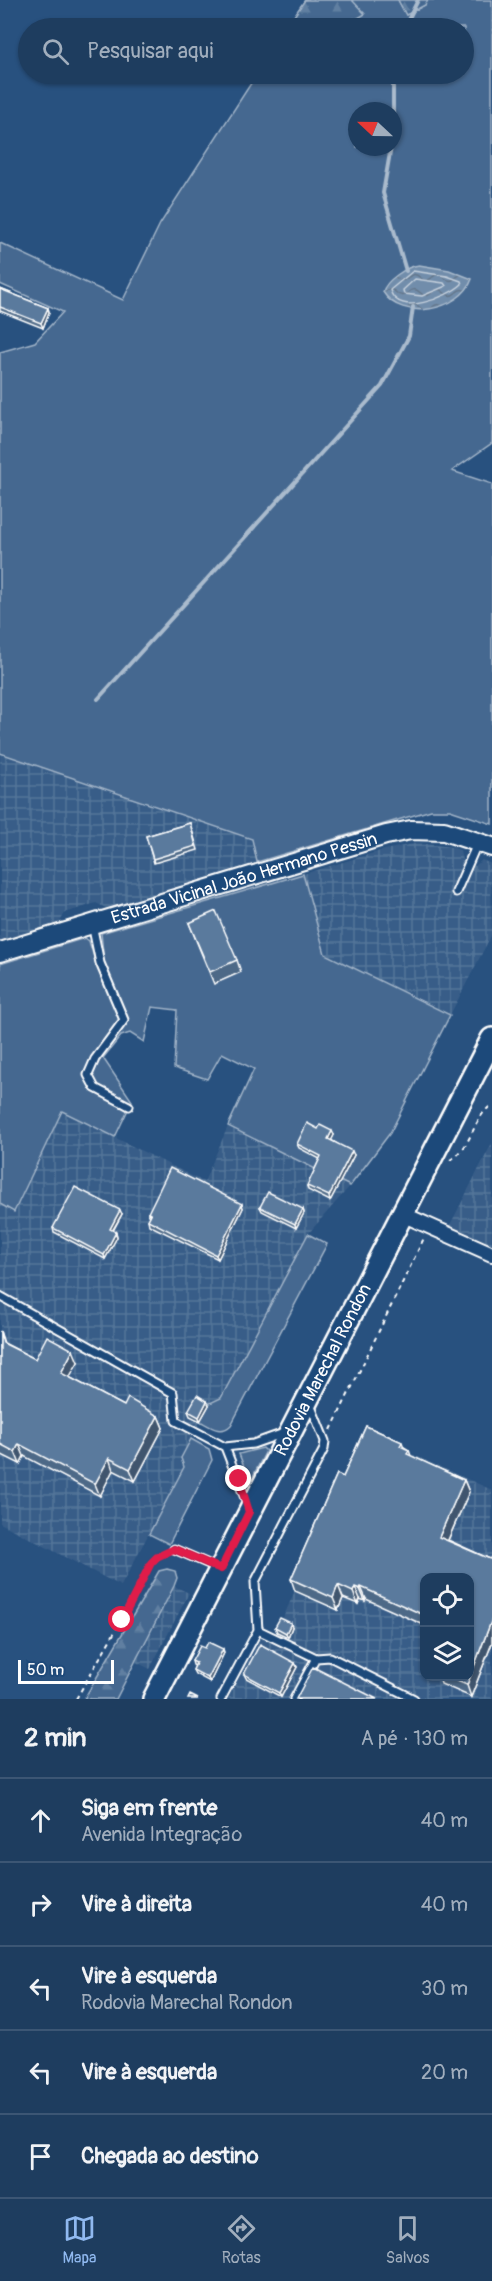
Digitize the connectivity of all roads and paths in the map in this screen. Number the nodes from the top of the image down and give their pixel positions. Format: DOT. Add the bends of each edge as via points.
graph roads {
  1 [pos="488,846"];
  2 [pos="456,892"];
  3 [pos="92,924"];
  4 [pos="0,952"];
  5 [pos="492,1039"];
  6 [pos="492,1105"];
  7 [pos="129,1106"];
  8 [pos="429,1162"];
  9 [pos="402,1214"];
  10 [pos="429,1227"];
  11 [pos="492,1254"];
  12 [pos="0,1296"];
  13 [pos="308,1399"];
  14 [pos="292,1429"];
  15 [pos="325,1441"];
  16 [pos="225,1447"];
  17 [pos="249,1512"];
  18 [pos="174,1549"];
  19 [pos="221,1569"];
  20 [pos="258,1630"];
  21 [pos="316,1658"];
  22 [pos="76,1699"];
  23 [pos="154,1699"];
  24 [pos="221,1699"];
  25 [pos="294,1699"];
  26 [pos="414,1699"];
  1 -- 2 [label="lane"];
  1 -- 3 [label="main road, Estrada Vicinal João Hermano Pessin" via="453,832 411,830"];
  3 -- 4 [label="main road, Estrada Vicinal João Hermano Pessin"];
  3 -- 7 [label="lane" via="100,963 124,1020 88,1075 95,1088"];
  5 -- 8 [label="main road, Rodovia Marechal Rondon"];
  6 -- 8 [label="path" via="482,1114 457,1156"];
  8 -- 9 [label="main road, Rodovia Marechal Rondon"];
  9 -- 10 [label="street"];
  9 -- 13 [label="main road, Rodovia Marechal Rondon"];
  10 -- 11 [label="street"];
  10 -- 15 [label="path"];
  12 -- 16 [label="lane" via="173,1393 176,1421"];
  13 -- 14 [label="main road, Rodovia Marechal Rondon"];
  13 -- 15 [label="lane"];
  14 -- 16 [label="lane" via="253,1444"];
  14 -- 17 [label="main road, Rodovia Marechal Rondon"];
  15 -- 20 [label="lane" via="255,1582"];
  16 -- 17 [label="lane"];
  17 -- 19 [label="main road, Rodovia Marechal Rondon"];
  18 -- 19 [label="lane"];
  18 -- 22 [label="path" via="151,1563"];
  19 -- 23 [label="main road, Rodovia Marechal Rondon"];
  20 -- 21 [label="lane"];
  20 -- 24 [label="lane"];
  21 -- 25 [label="lane"];
  21 -- 26 [label="lane" via="330,1657"];
}
